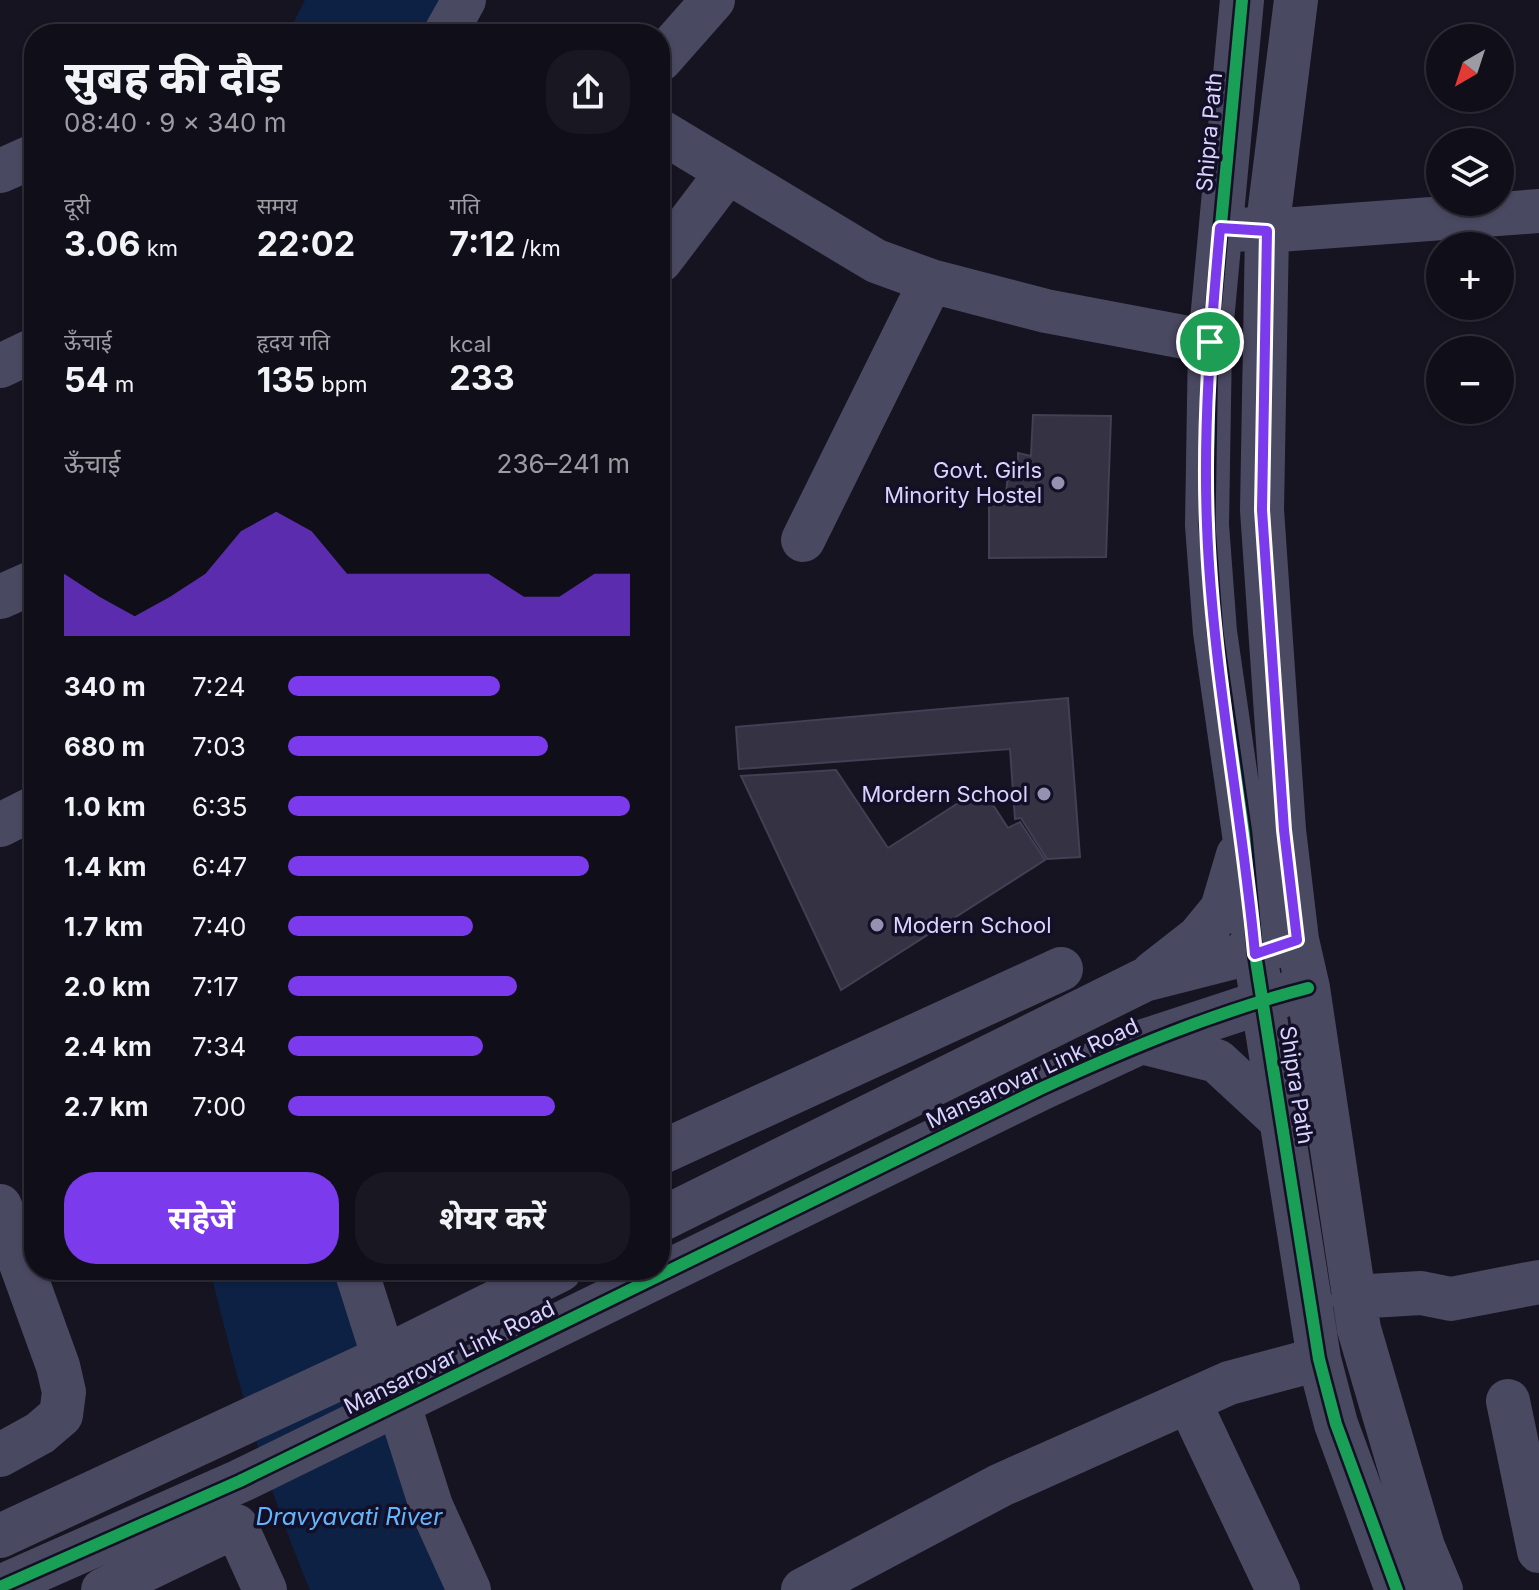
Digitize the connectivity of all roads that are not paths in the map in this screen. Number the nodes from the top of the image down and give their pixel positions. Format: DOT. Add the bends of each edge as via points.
graph roads {
  1 [pos="464,0"];
  2 [pos="713,0"];
  3 [pos="1242,0"];
  4 [pos="1296,0"];
  5 [pos="451,24"];
  6 [pos="670,49"];
  7 [pos="670,138"];
  8 [pos="24,160"];
  9 [pos="0,171"];
  10 [pos="726,174"];
  11 [pos="1539,211"];
  12 [pos="1220,228"];
  13 [pos="1267,231"];
  14 [pos="670,248"];
  15 [pos="931,281"];
  16 [pos="1210,342"];
  17 [pos="24,355"];
  18 [pos="0,366"];
  19 [pos="803,540"];
  20 [pos="24,586"];
  21 [pos="0,597"];
  22 [pos="24,813"];
  23 [pos="0,825"];
  24 [pos="1244,834"];
  25 [pos="1297,940"];
  26 [pos="1255,954"];
  27 [pos="1061,969"];
  28 [pos="1144,980"];
  29 [pos="1308,988"];
  30 [pos="1263,1000"];
  31 [pos="1141,1042"];
  32 [pos="1283,1122"];
  33 [pos="670,1148"];
  34 [pos="0,1206"];
  35 [pos="670,1215"];
  36 [pos="670,1270"];
  37 [pos="24,1272"];
  38 [pos="27,1280"];
  39 [pos="359,1280"];
  40 [pos="540,1280"];
  41 [pos="650,1280"];
  42 [pos="1539,1282"];
  43 [pos="1356,1313"];
  44 [pos="1319,1359"];
  45 [pos="1508,1401"];
  46 [pos="1189,1402"];
  47 [pos="0,1455"];
  48 [pos="0,1536"];
  49 [pos="1539,1551"];
  50 [pos="0,1587"];
  51 [pos="103,1590"];
  52 [pos="265,1590"];
  53 [pos="469,1590"];
  54 [pos="803,1590"];
  55 [pos="1278,1590"];
  56 [pos="1397,1590"];
  57 [pos="1441,1590"];
  1 -- 5 [label="street"];
  2 -- 6 [label="street"];
  3 -- 12 [label="street, Shipra Path"];
  4 -- 13 [label="street, Shipra Path"];
  7 -- 10 [label="street"];
  8 -- 9 [label="street"];
  10 -- 14 [label="street"];
  10 -- 15 [label="street" via="876,261"];
  11 -- 13 [label="street"];
  12 -- 13 [label="street"];
  12 -- 16 [label="street, Shipra Path"];
  13 -- 25 [label="street, Shipra Path" via="1262,510 1284,830"];
  15 -- 16 [label="street" via="1046,311"];
  15 -- 19 [label="street"];
  16 -- 24 [label="street, Shipra Path" via="1207,525 1215,632"];
  17 -- 18 [label="street"];
  20 -- 21 [label="street"];
  22 -- 23 [label="street"];
  24 -- 26 [label="street, Shipra Path"];
  24 -- 28 [label="street" via="1222,909 1199,937"];
  25 -- 26 [label="street, Mansarovar Link Road"];
  25 -- 29 [label="street, Shipra Path"];
  26 -- 28 [label="street, Mansarovar Link Road"];
  26 -- 30 [label="street, Shipra Path"];
  27 -- 33 [label="street"];
  28 -- 35 [label="street, Mansarovar Link Road"];
  29 -- 30 [label="street, Mansarovar Link Road"];
  29 -- 43 [label="street, Shipra Path"];
  30 -- 31 [label="street, Mansarovar Link Road"];
  30 -- 32 [label="street, Shipra Path"];
  31 -- 32 [label="street" via="1217,1061"];
  31 -- 36 [label="street, Mansarovar Link Road"];
  32 -- 44 [label="street, Shipra Path"];
  34 -- 37 [label="street"];
  38 -- 47 [label="street" via="58,1366 64,1392 61,1415"];
  39 -- 53 [label="street" via="431,1506"];
  40 -- 48 [label="street, Mansarovar Link Road"];
  41 -- 50 [label="street, Mansarovar Link Road" via="240,1481"];
  42 -- 43 [label="street" via="1451,1299 1421,1293"];
  43 -- 57 [label="street, Shipra Path" via="1423,1547"];
  44 -- 46 [label="street" via="1229,1383"];
  44 -- 56 [label="street, Shipra Path" via="1336,1424"];
  45 -- 49 [label="street"];
  46 -- 54 [label="street" via="1001,1485"];
  46 -- 55 [label="street"];
  51 -- 52 [label="street" via="236,1526"];
}
